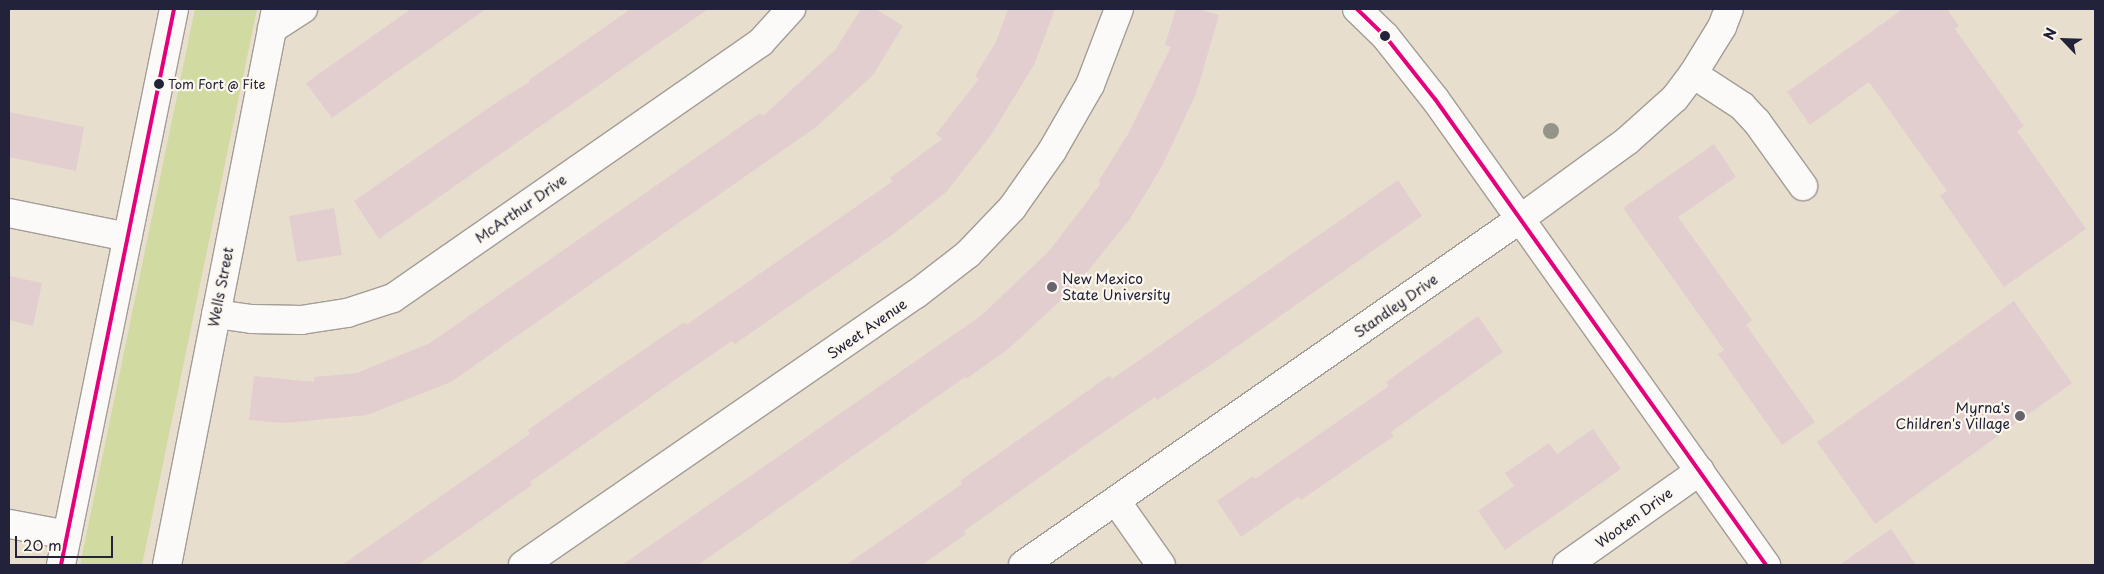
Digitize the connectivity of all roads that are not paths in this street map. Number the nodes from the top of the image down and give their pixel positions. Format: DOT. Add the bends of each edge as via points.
graph roads {
  1 [pos="174,9"];
  2 [pos="303,9"];
  3 [pos="790,9"];
  4 [pos="1119,9"];
  5 [pos="1357,9"];
  6 [pos="1729,9"];
  7 [pos="274,19"];
  8 [pos="1693,74"];
  9 [pos="1803,186"];
  10 [pos="9,213"];
  11 [pos="1520,219"];
  12 [pos="128,237"];
  13 [pos="216,314"];
  14 [pos="1700,470"];
  15 [pos="1116,501"];
  16 [pos="9,524"];
  17 [pos="67,535"];
  18 [pos="61,565"];
  19 [pos="167,565"];
  20 [pos="523,565"];
  21 [pos="1023,565"];
  22 [pos="1161,565"];
  23 [pos="1568,565"];
  24 [pos="1766,565"];
  1 -- 12 [label="street"];
  2 -- 7 [label="street"];
  3 -- 13 [label="street, McArthur Drive" via="762,42 393,298 347,314 301,320"];
  4 -- 20 [label="street, Sweet Avenue" via="1090,85 1052,151 1012,208 968,254 915,295"];
  5 -- 11 [label="street" via="1385,36 1435,99"];
  6 -- 8 [label="street, Standley Drive" via="1722,27"];
  7 -- 13 [label="street, Wells Street"];
  8 -- 9 [label="street" via="1742,106"];
  8 -- 11 [label="street, Standley Drive" via="1675,98 1627,141"];
  10 -- 12 [label="street"];
  11 -- 14 [label="street"];
  11 -- 15 [label="street, Standley Drive"];
  12 -- 17 [label="street"];
  13 -- 19 [label="street, Wells Street"];
  14 -- 23 [label="street, Wooten Drive"];
  14 -- 24 [label="street"];
  15 -- 21 [label="street, Standley Drive"];
  15 -- 22 [label="street"];
  16 -- 17 [label="street"];
  17 -- 18 [label="street"];
}
